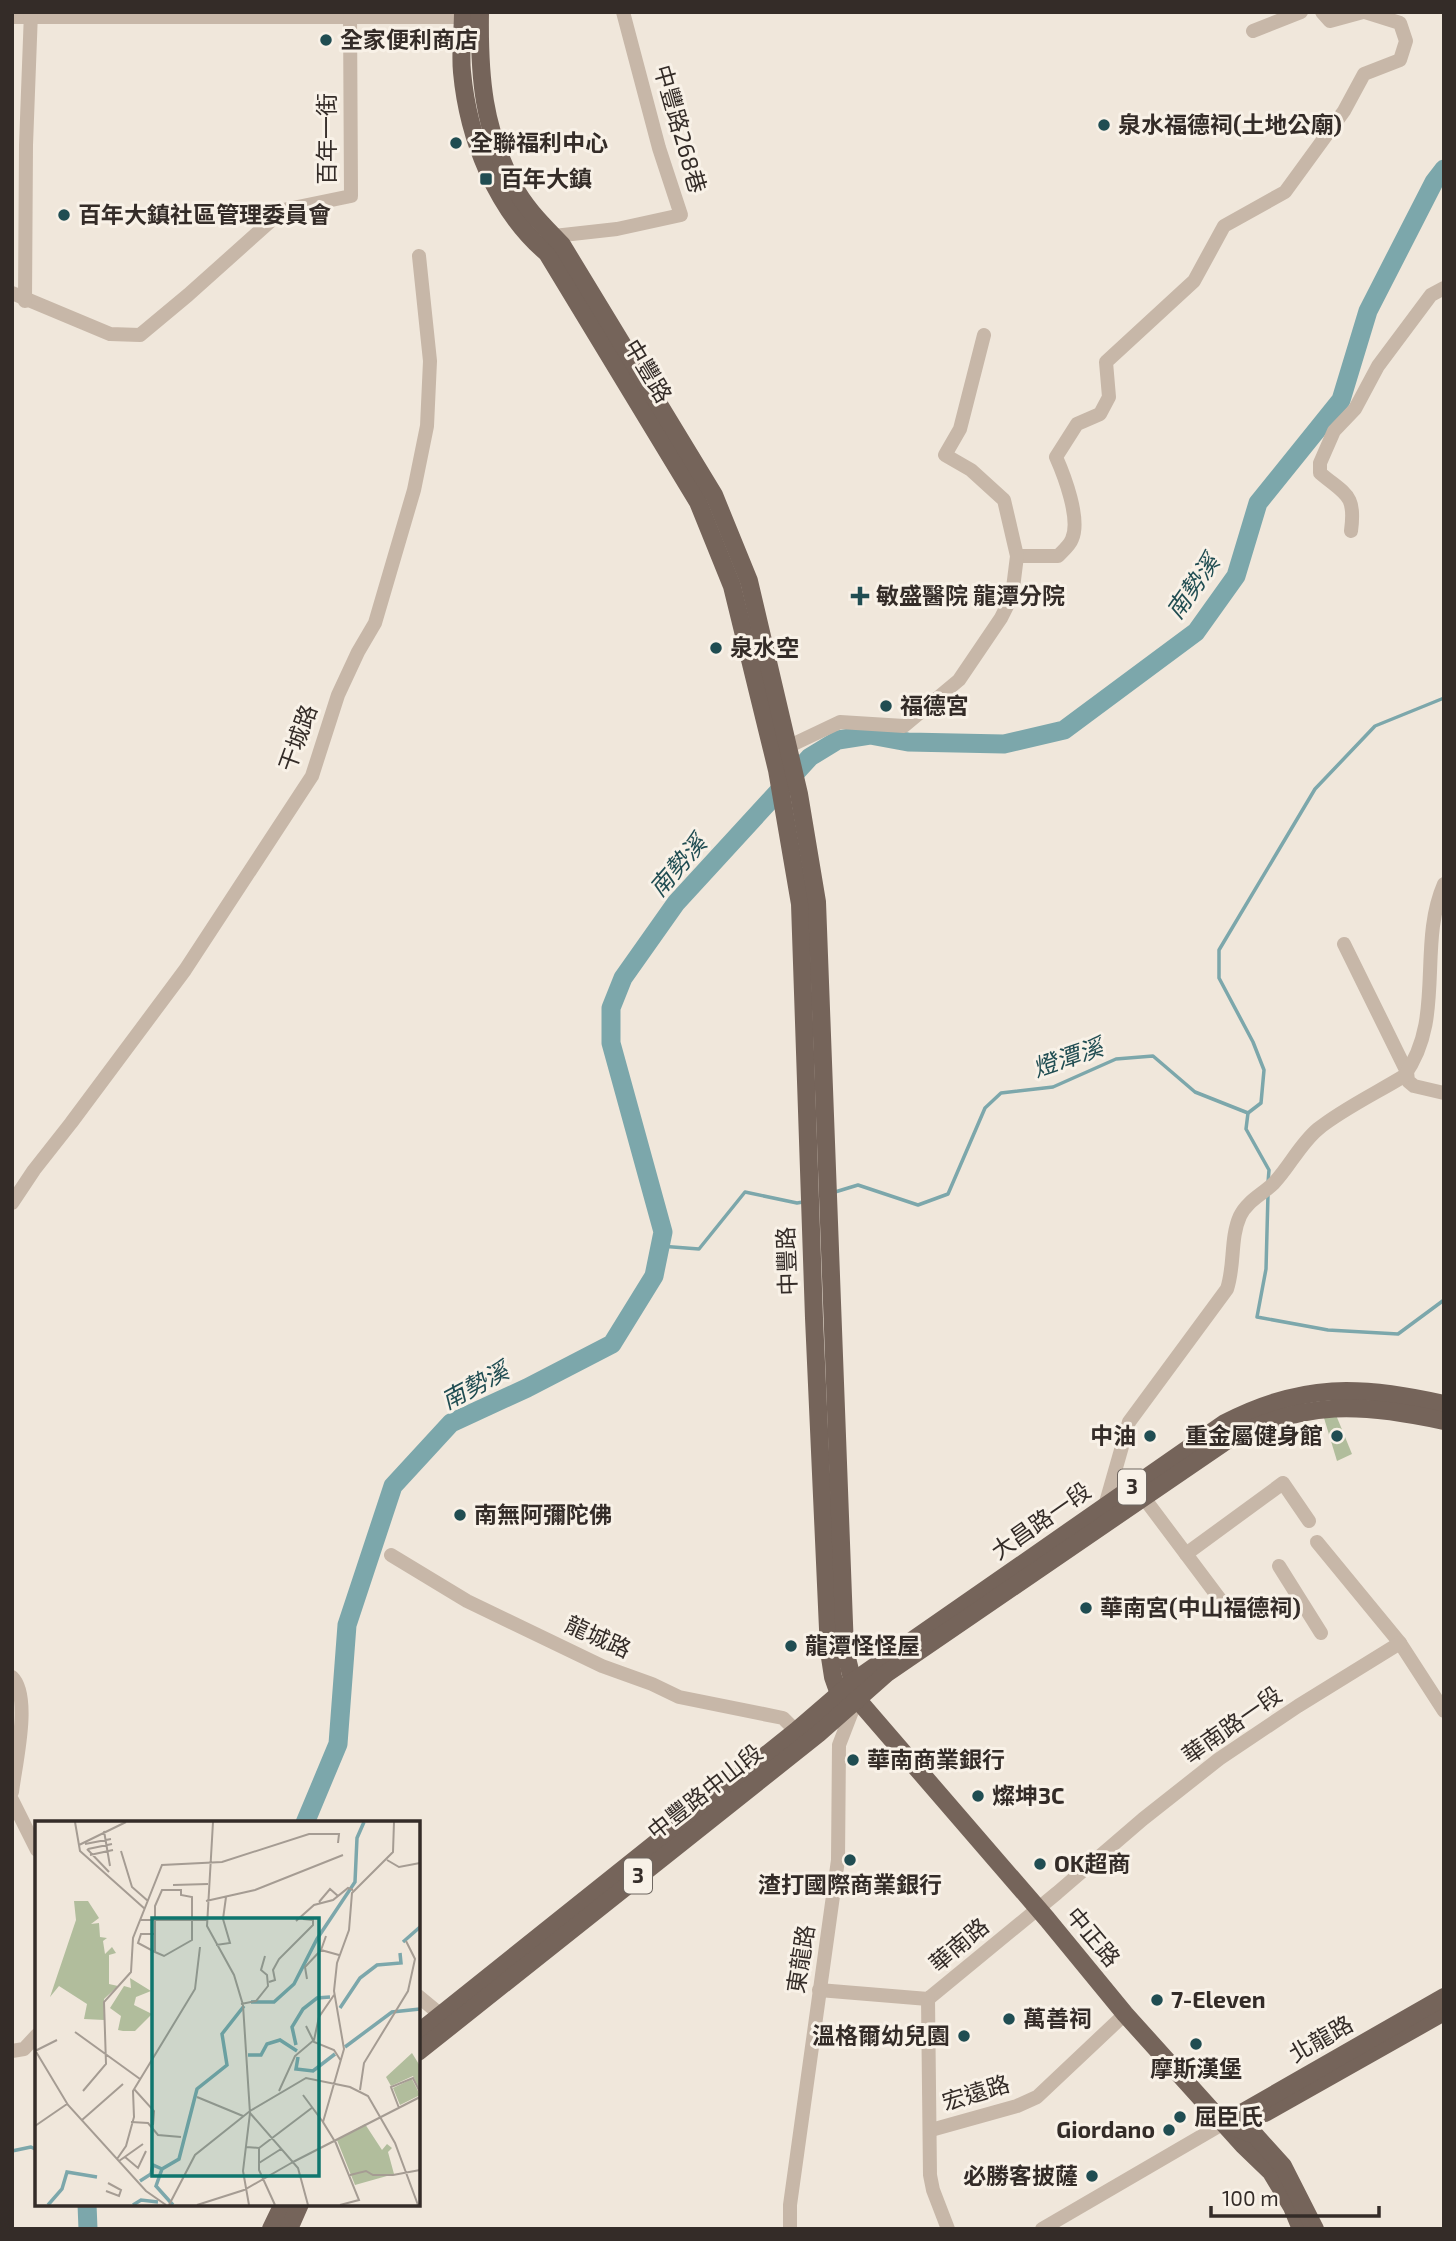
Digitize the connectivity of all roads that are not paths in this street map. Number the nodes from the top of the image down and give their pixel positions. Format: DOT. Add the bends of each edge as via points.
graph roads {
  1 [pos="623,12"];
  2 [pos="1301,12"];
  3 [pos="1322,12"];
  4 [pos="1364,12"];
  5 [pos="31,15"];
  6 [pos="350,15"];
  7 [pos="472,15"];
  8 [pos="12,17"];
  9 [pos="1253,31"];
  10 [pos="19,144"];
  11 [pos="554,236"];
  12 [pos="419,256"];
  13 [pos="1444,288"];
  14 [pos="19,297"];
  15 [pos="984,335"];
  16 [pos="1351,531"];
  17 [pos="1017,556"];
  18 [pos="782,758"];
  19 [pos="1444,884"];
  20 [pos="1344,944"];
  21 [pos="1407,1072"];
  22 [pos="1444,1093"];
  23 [pos="816,1105"];
  24 [pos="12,1203"];
  25 [pos="1444,1404"];
  26 [pos="1444,1421"];
  27 [pos="1144,1498"];
  28 [pos="1105,1506"];
  29 [pos="1310,1521"];
  30 [pos="1317,1542"];
  31 [pos="1186,1554"];
  32 [pos="391,1555"];
  33 [pos="1279,1566"];
  34 [pos="1228,1610"];
  35 [pos="1321,1633"];
  36 [pos="1400,1643"];
  37 [pos="12,1677"];
  38 [pos="854,1681"];
  39 [pos="848,1697"];
  40 [pos="1444,1712"];
  41 [pos="796,1731"];
  42 [pos="12,1792"];
  43 [pos="12,1800"];
  44 [pos="35,1846"];
  45 [pos="1037,1909"];
  46 [pos="819,1990"];
  47 [pos="1444,1997"];
  48 [pos="420,1998"];
  49 [pos="928,1999"];
  50 [pos="1444,2012"];
  51 [pos="1125,2014"];
  52 [pos="441,2015"];
  53 [pos="420,2031"];
  54 [pos="35,2037"];
  55 [pos="420,2050"];
  56 [pos="12,2051"];
  57 [pos="1224,2123"];
  58 [pos="931,2130"];
  59 [pos="282,2206"];
  60 [pos="299,2206"];
  61 [pos="271,2229"];
  62 [pos="289,2229"];
  63 [pos="790,2229"];
  64 [pos="948,2229"];
  65 [pos="1042,2229"];
  66 [pos="1301,2229"];
  67 [pos="1315,2229"];
  1 -- 11 [label="street, 中豐路268巷" via="681,215"];
  2 -- 9 [label="street"];
  3 -- 4 [label="street" via="1330,21"];
  4 -- 17 [label="street" via="1400,23 1406,41 1400,60 1364,74 1345,111 1285,191 1224,226 1194,281 1106,362 1109,397 1101,414 1077,424 1056,457 1075,520 1072,538 1058,556"];
  5 -- 6 [label="street"];
  5 -- 8 [label="street"];
  5 -- 10 [label="street"];
  6 -- 7 [label="street"];
  6 -- 14 [label="street, 百年一街" via="351,196 283,209 141,335 110,334"];
  7 -- 11 [label="main road, 中豐路" via="491,132 515,188"];
  7 -- 18 [label="main road, 中豐路" via="462,71 474,137 500,196 547,253 698,502 732,586"];
  10 -- 14 [label="street"];
  11 -- 18 [label="main road, 中豐路" via="714,495 749,581"];
  12 -- 24 [label="street, 干城路" via="430,361 427,426 414,490 375,623 338,695 312,776 185,970"];
  13 -- 16 [label="street" via="1431,295 1378,366 1355,409 1334,431 1320,463 1320,473 1348,496 1354,509"];
  15 -- 17 [label="street" via="960,429 946,455 1004,500"];
  17 -- 18 [label="street" via="1012,596 1001,618 950,688 904,726 840,722"];
  18 -- 23 [label="main road, 中豐路" via="783,807 800,904"];
  18 -- 23 [label="main road, 中豐路" via="799,794 817,902"];
  19 -- 21 [label="street" via="1433,923 1429,1013 1419,1050"];
  20 -- 21 [label="street"];
  21 -- 22 [label="street" via="1414,1086"];
  21 -- 28 [label="street" via="1317,1129 1270,1186 1247,1204 1234,1236 1227,1289 1129,1422"];
  23 -- 38 [label="main road, 中豐路" via="845,1650"];
  23 -- 39 [label="main road, 中豐路" via="829,1651 833,1677"];
  25 -- 28 [label="main road, 大昌路一段 / 3" via="1367,1390 1304,1394 1276,1401 1225,1423"];
  26 -- 27 [label="main road, 大昌路一段 / 3" via="1352,1408 1279,1417 1229,1439"];
  27 -- 31 [label="street"];
  27 -- 39 [label="main road, 大昌路一段 / 3"];
  28 -- 38 [label="main road, 大昌路一段 / 3"];
  29 -- 31 [label="street" via="1283,1483"];
  30 -- 36 [label="street"];
  31 -- 34 [label="street"];
  32 -- 41 [label="street, 龍城路" via="467,1601 602,1666 679,1697 783,1718"];
  33 -- 35 [label="street"];
  36 -- 40 [label="street"];
  36 -- 45 [label="street, 華南路一段" via="1219,1759"];
  37 -- 42 [label="street" via="22,1711"];
  38 -- 39 [label="main road"];
  39 -- 41 [label="main road, 中豐路中山段 / 3"];
  39 -- 45 [label="main road, 中正路"];
  39 -- 46 [label="street, 東龍路" via="839,1745 838,1860"];
  39 -- 55 [label="main road, 中豐路中山段 / 3" via="818,1734"];
  41 -- 52 [label="main road, 中豐路中山段 / 3"];
  43 -- 44 [label="street"];
  45 -- 49 [label="street, 華南路"];
  45 -- 51 [label="main road, 中正路"];
  46 -- 49 [label="street, 華南路"];
  46 -- 63 [label="street, 東龍路"];
  47 -- 57 [label="main road, 北龍路"];
  48 -- 52 [label="street"];
  49 -- 58 [label="street"];
  50 -- 57 [label="main road, 北龍路" via="1267,2112"];
  51 -- 57 [label="main road, 中正路"];
  51 -- 58 [label="street, 宏遠路" via="1037,2096"];
  52 -- 53 [label="main road, 中豐路中山段 / 3"];
  54 -- 56 [label="street" via="24,2049"];
  57 -- 65 [label="street, 北龍路"];
  57 -- 66 [label="main road, 中正路" via="1271,2172"];
  57 -- 67 [label="main road, 中正路" via="1255,2135 1283,2165"];
  58 -- 64 [label="street" via="930,2175"];
  59 -- 61 [label="main road"];
  60 -- 62 [label="main road"];
}
